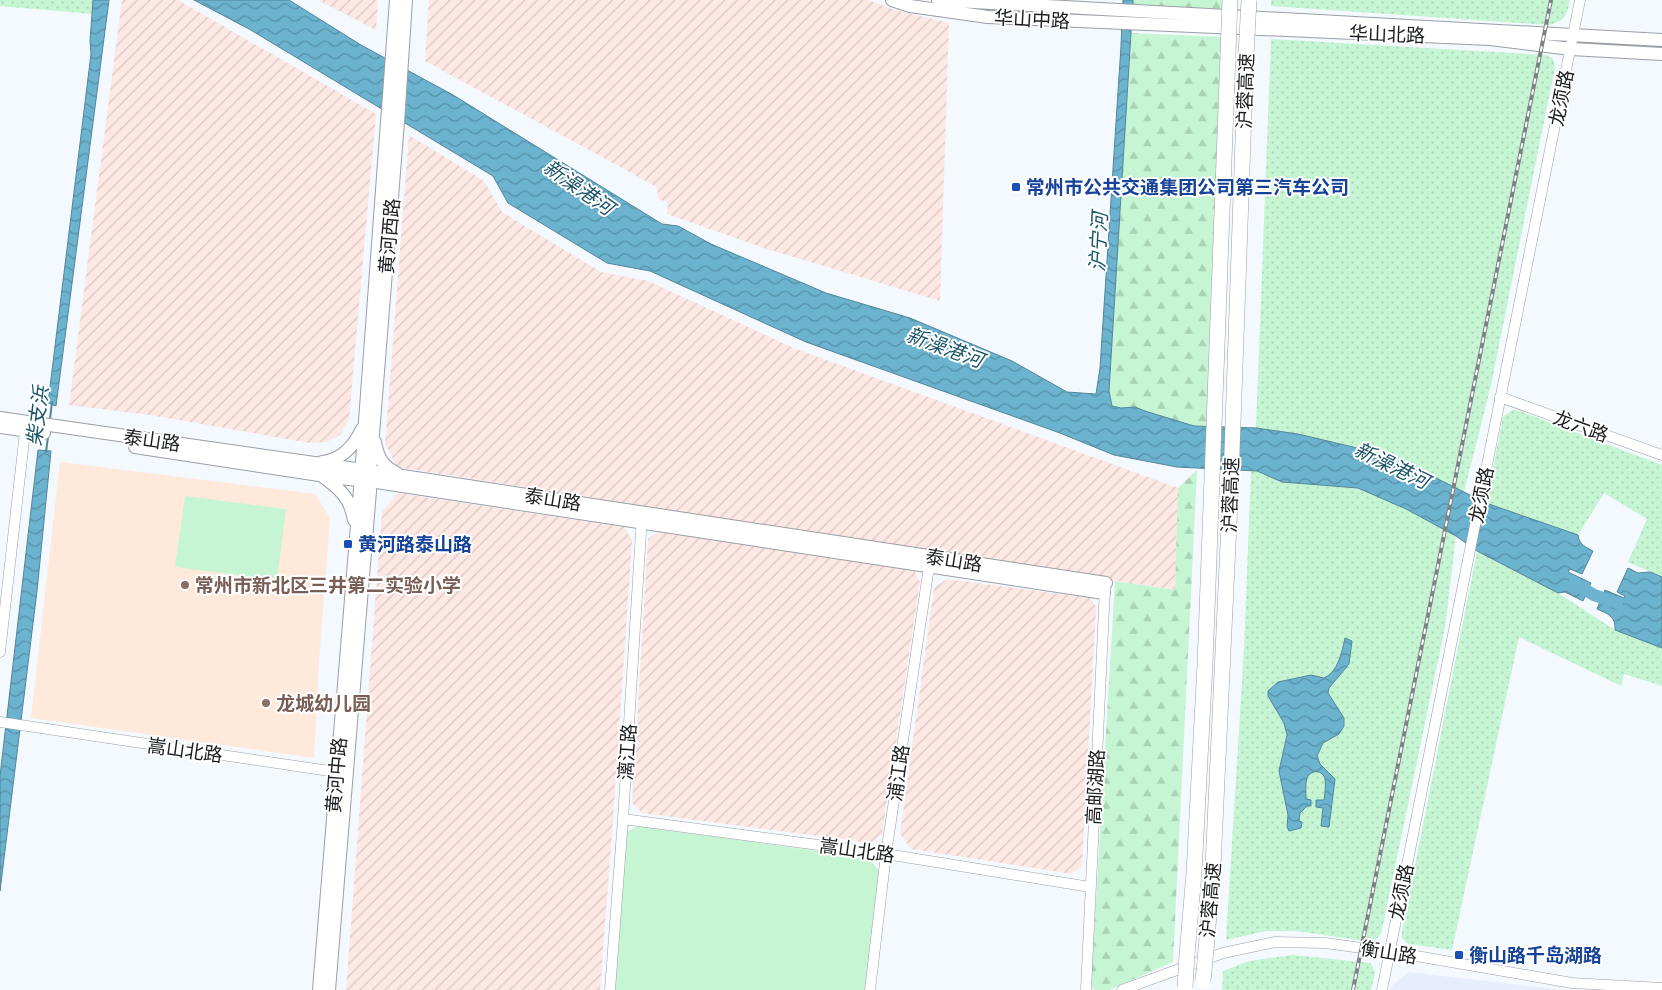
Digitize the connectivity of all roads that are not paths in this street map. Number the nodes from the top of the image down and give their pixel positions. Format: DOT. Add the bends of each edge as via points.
graph roads {
  1 [pos="396,0"];
  2 [pos="406,0"];
  3 [pos="892,0"];
  4 [pos="938,0"];
  5 [pos="1230,0"];
  6 [pos="1249,0"];
  7 [pos="1580,0"];
  8 [pos="1113,16"];
  9 [pos="1134,17"];
  10 [pos="1573,35"];
  11 [pos="1662,40"];
  12 [pos="1571,49"];
  13 [pos="1662,54"];
  14 [pos="398,59"];
  15 [pos="1500,397"];
  16 [pos="0,418"];
  17 [pos="0,427"];
  18 [pos="28,427"];
  19 [pos="369,427"];
  20 [pos="73,433"];
  21 [pos="1662,455"];
  22 [pos="312,463"];
  23 [pos="320,475"];
  24 [pos="365,475"];
  25 [pos="403,476"];
  26 [pos="642,518"];
  27 [pos="356,532"];
  28 [pos="930,562"];
  29 [pos="1105,588"];
  30 [pos="0,652"];
  31 [pos="1,722"];
  32 [pos="341,772"];
  33 [pos="623,819"];
  34 [pos="886,854"];
  35 [pos="1090,886"];
  36 [pos="1389,955"];
  37 [pos="1203,986"];
  38 [pos="1573,988"];
  39 [pos="1662,988"];
  40 [pos="1185,989"];
  41 [pos="319,990"];
  42 [pos="329,990"];
  43 [pos="610,990"];
  44 [pos="870,990"];
  45 [pos="1086,990"];
  46 [pos="1122,990"];
  47 [pos="1141,990"];
  48 [pos="1382,990"];
  1 -- 14 [label="main road, 黄河西路"];
  2 -- 14 [label="main road, 黄河西路"];
  3 -- 8 [label="main road, 华山中路" via="910,6 988,17"];
  4 -- 8 [label="main road, 华山中路"];
  5 -- 40 [label="highway, 沪蓉高速, bridge" via="1204,684"];
  6 -- 37 [label="highway, 沪蓉高速, bridge" via="1214,866"];
  7 -- 10 [label="street, 龙须路"];
  8 -- 9 [label="main road, 华山北路"];
  9 -- 10 [label="main road, 华山北路"];
  9 -- 12 [label="main road, 华山北路" via="1490,39"];
  10 -- 11 [label="main road, 华山北路"];
  10 -- 12 [label="street, 龙须路"];
  12 -- 13 [label="main road, 华山北路"];
  12 -- 15 [label="street, 龙须路"];
  14 -- 19 [label="main road, 黄河西路"];
  15 -- 21 [label="street, 龙六路"];
  15 -- 36 [label="street, 龙须路"];
  16 -- 18 [label="main road, 泰山路"];
  17 -- 18 [label="main road, 泰山路"];
  18 -- 20 [label="main road, 泰山路"];
  18 -- 30 [label="street"];
  19 -- 22 [label="main road" via="340,457 329,462"];
  19 -- 24 [label="main road, 黄河西路"];
  19 -- 25 [label="main road" via="380,459 387,468"];
  20 -- 22 [label="main road, 泰山路"];
  20 -- 23 [label="main road, 泰山路"];
  22 -- 24 [label="main road, 泰山路"];
  23 -- 24 [label="main road, 泰山路"];
  23 -- 27 [label="main road" via="347,498"];
  24 -- 25 [label="main road, 泰山路"];
  24 -- 26 [label="main road, 泰山路"];
  24 -- 27 [label="main road, 黄河中路"];
  24 -- 32 [label="main road, 黄河中路"];
  25 -- 26 [label="main road, 泰山路"];
  26 -- 28 [label="main road, 泰山路"];
  26 -- 33 [label="street, 漓江路"];
  27 -- 32 [label="main road, 黄河中路"];
  28 -- 29 [label="main road, 泰山路"];
  28 -- 34 [label="street, 浦江路"];
  29 -- 35 [label="street, 高邮湖路"];
  31 -- 32 [label="street, 嵩山北路"];
  32 -- 41 [label="main road, 黄河中路"];
  32 -- 42 [label="main road, 黄河中路"];
  33 -- 34 [label="street, 嵩山北路"];
  33 -- 43 [label="street, 漓江路"];
  34 -- 35 [label="street, 嵩山北路"];
  34 -- 44 [label="street, 浦江路"];
  35 -- 45 [label="street, 高邮湖路"];
  36 -- 38 [label="street, 衡山路"];
  36 -- 46 [label="street, 衡山路" via="1324,943 1275,942 1223,953"];
  36 -- 47 [label="street, 衡山路" via="1286,947 1262,950 1226,958"];
  36 -- 48 [label="street, 龙须路"];
  38 -- 39 [label="street, 衡山路"];
}
